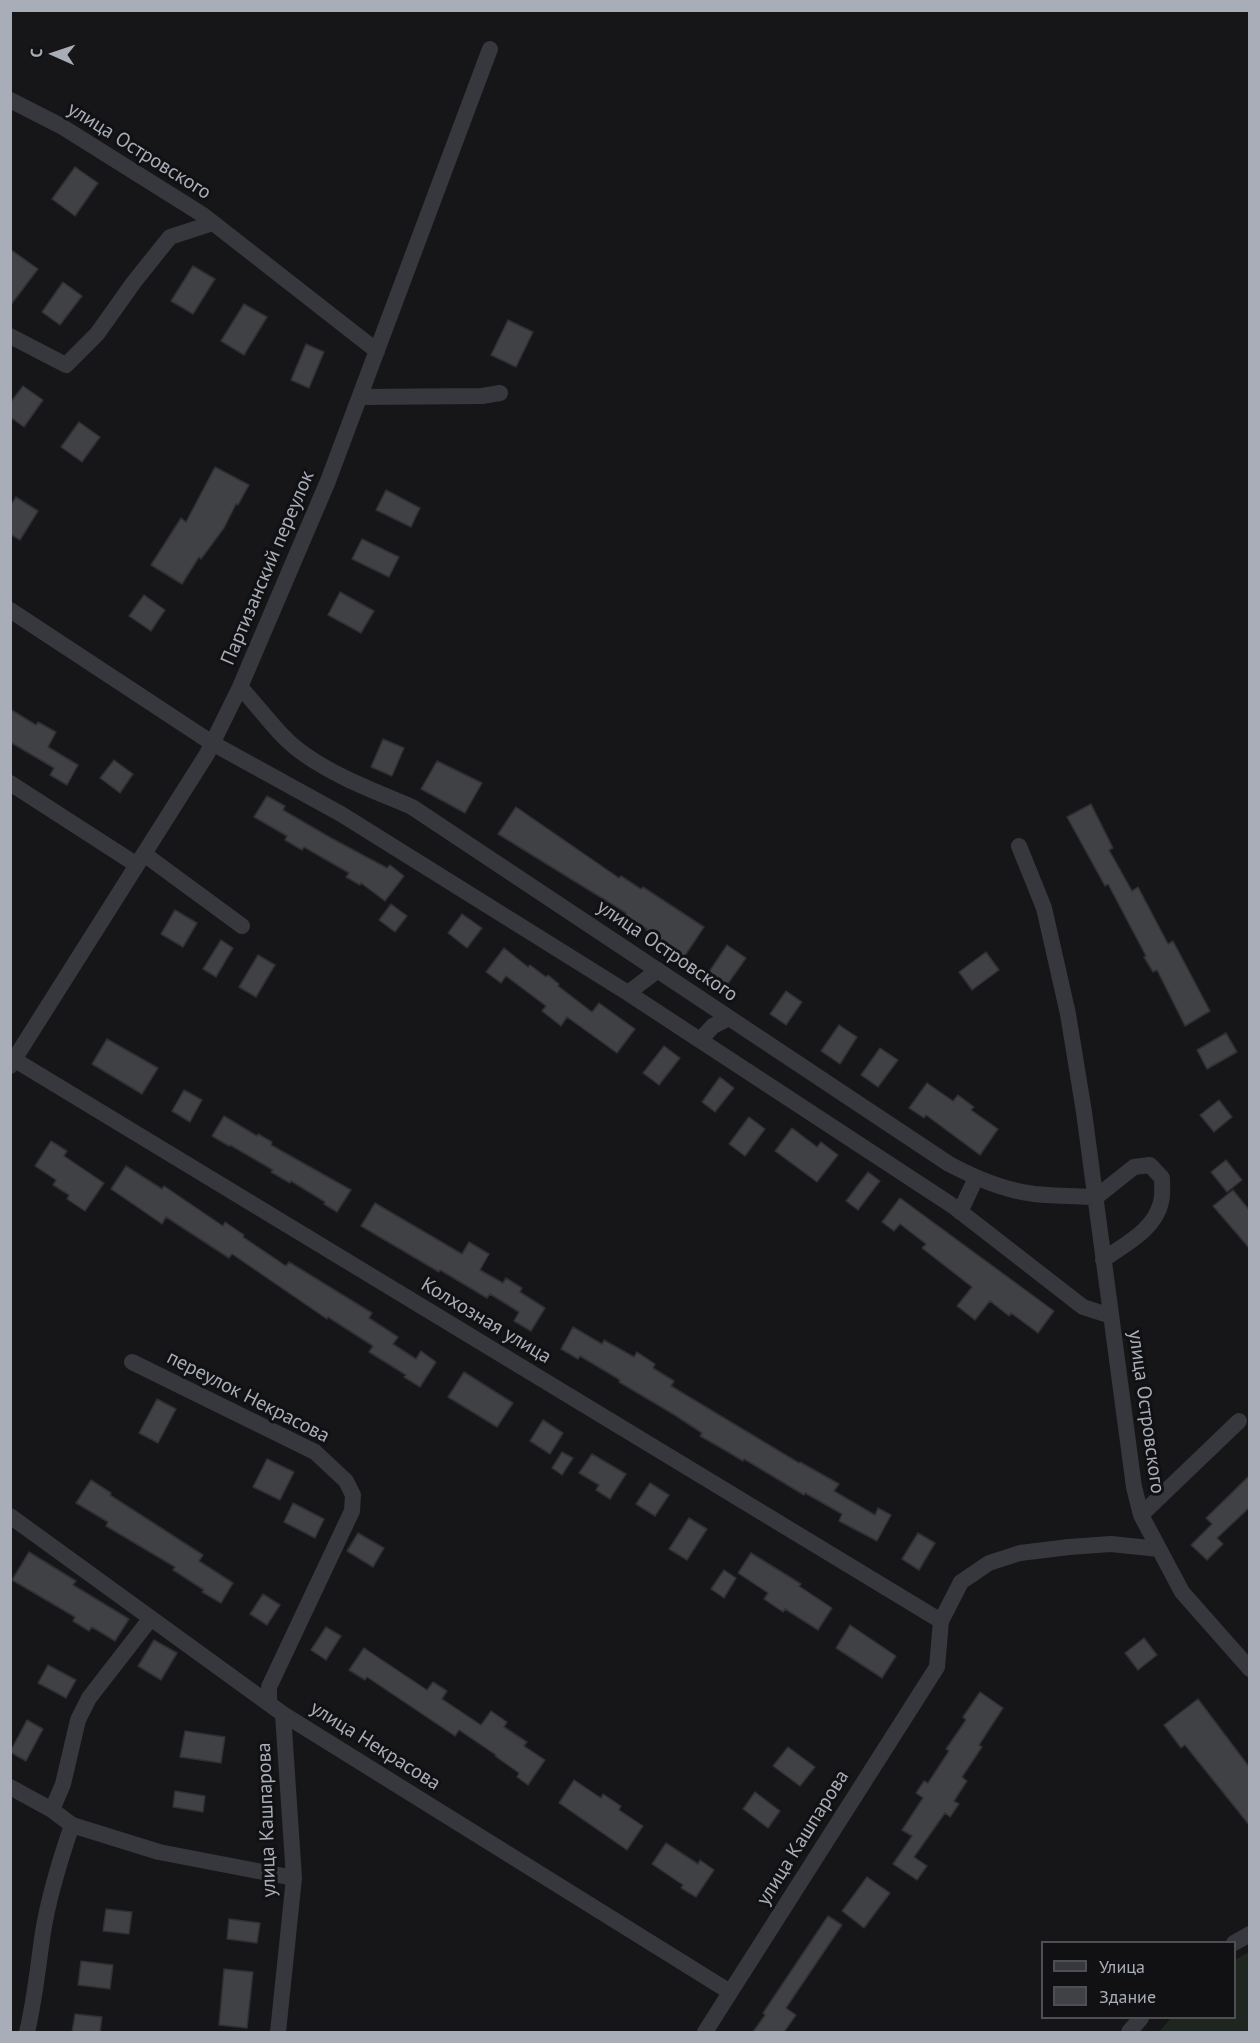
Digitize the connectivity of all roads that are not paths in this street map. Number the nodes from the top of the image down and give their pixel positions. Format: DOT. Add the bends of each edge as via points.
graph roads {
  1 [pos="490,49"];
  2 [pos="10,100"];
  3 [pos="213,223"];
  4 [pos="10,336"];
  5 [pos="377,351"];
  6 [pos="500,393"];
  7 [pos="360,396"];
  8 [pos="10,610"];
  9 [pos="240,687"];
  10 [pos="212,743"];
  11 [pos="10,783"];
  12 [pos="1019,846"];
  13 [pos="141,860"];
  14 [pos="242,926"];
  15 [pos="658,970"];
  16 [pos="628,993"];
  17 [pos="729,1017"];
  18 [pos="700,1040"];
  19 [pos="12,1061"];
  20 [pos="976,1178"];
  21 [pos="1095,1198"];
  22 [pos="960,1212"];
  23 [pos="1103,1260"];
  24 [pos="1111,1316"];
  25 [pos="132,1362"];
  26 [pos="1239,1421"];
  27 [pos="1141,1515"];
  28 [pos="10,1516"];
  29 [pos="1160,1549"];
  30 [pos="151,1618"];
  31 [pos="941,1621"];
  32 [pos="1250,1670"];
  33 [pos="276,1709"];
  34 [pos="10,1787"];
  35 [pos="52,1810"];
  36 [pos="72,1825"];
  37 [pos="294,1878"];
  38 [pos="1250,1934"];
  39 [pos="1236,1942"];
  40 [pos="730,1992"];
  41 [pos="1140,2019"];
  42 [pos="27,2032"];
  43 [pos="278,2032"];
  44 [pos="705,2032"];
  45 [pos="1129,2032"];
  1 -- 5 [label="street, Партизанский переулок"];
  2 -- 3 [label="street, улица Островского" via="61,126"];
  3 -- 4 [label="street, улица Островского" via="171,237 97,334 66,365"];
  3 -- 5 [label="street, улица Островского"];
  5 -- 7 [label="street, Партизанский переулок"];
  6 -- 7 [label="street"];
  7 -- 9 [label="street, Партизанский переулок"];
  8 -- 10 [label="street"];
  9 -- 10 [label="street, Партизанский переулок"];
  9 -- 15 [label="street, улица Островского" via="302,753 412,807"];
  10 -- 13 [label="street, Партизанский переулок"];
  10 -- 16 [label="street" via="340,814"];
  11 -- 13 [label="street"];
  12 -- 21 [label="street, улица Островского" via="1044,908 1068,1014"];
  13 -- 14 [label="street"];
  13 -- 19 [label="street, Партизанский переулок"];
  15 -- 16 [label="street"];
  15 -- 17 [label="street, улица Островского"];
  16 -- 18 [label="street"];
  17 -- 18 [label="street"];
  17 -- 20 [label="street, улица Островского" via="949,1164"];
  18 -- 22 [label="street"];
  19 -- 31 [label="street, Колхозная улица"];
  20 -- 21 [label="street, улица Островского" via="1033,1194"];
  20 -- 22 [label="street"];
  21 -- 23 [label="street, улица Островского"];
  21 -- 23 [label="street" via="1134,1167 1150,1165 1162,1178 1162,1201 1154,1220"];
  22 -- 24 [label="street" via="1083,1307"];
  23 -- 24 [label="street, улица Островского"];
  24 -- 27 [label="street, улица Островского"];
  25 -- 33 [label="street, переулок Некрасова" via="315,1452 346,1481 352,1511 269,1687"];
  26 -- 27 [label="street"];
  27 -- 29 [label="street, улица Островского"];
  28 -- 30 [label="street, улица Некрасова"];
  29 -- 31 [label="street" via="1111,1544 1079,1546 1020,1553 989,1563 961,1582"];
  29 -- 32 [label="street, улица Островского" via="1182,1592"];
  30 -- 33 [label="street, улица Некрасова"];
  30 -- 35 [label="street" via="89,1698 78,1720 63,1784"];
  31 -- 40 [label="street, улица Кашпарова" via="937,1667"];
  33 -- 37 [label="street, улица Кашпарова"];
  33 -- 40 [label="street, улица Некрасова"];
  34 -- 35 [label="street"];
  35 -- 36 [label="street"];
  36 -- 37 [label="street" via="159,1852"];
  36 -- 42 [label="street" via="56,1871"];
  37 -- 43 [label="street, улица Кашпарова"];
  38 -- 39 [label="street"];
  40 -- 44 [label="street, улица Кашпарова"];
  41 -- 45 [label="street"];
}
